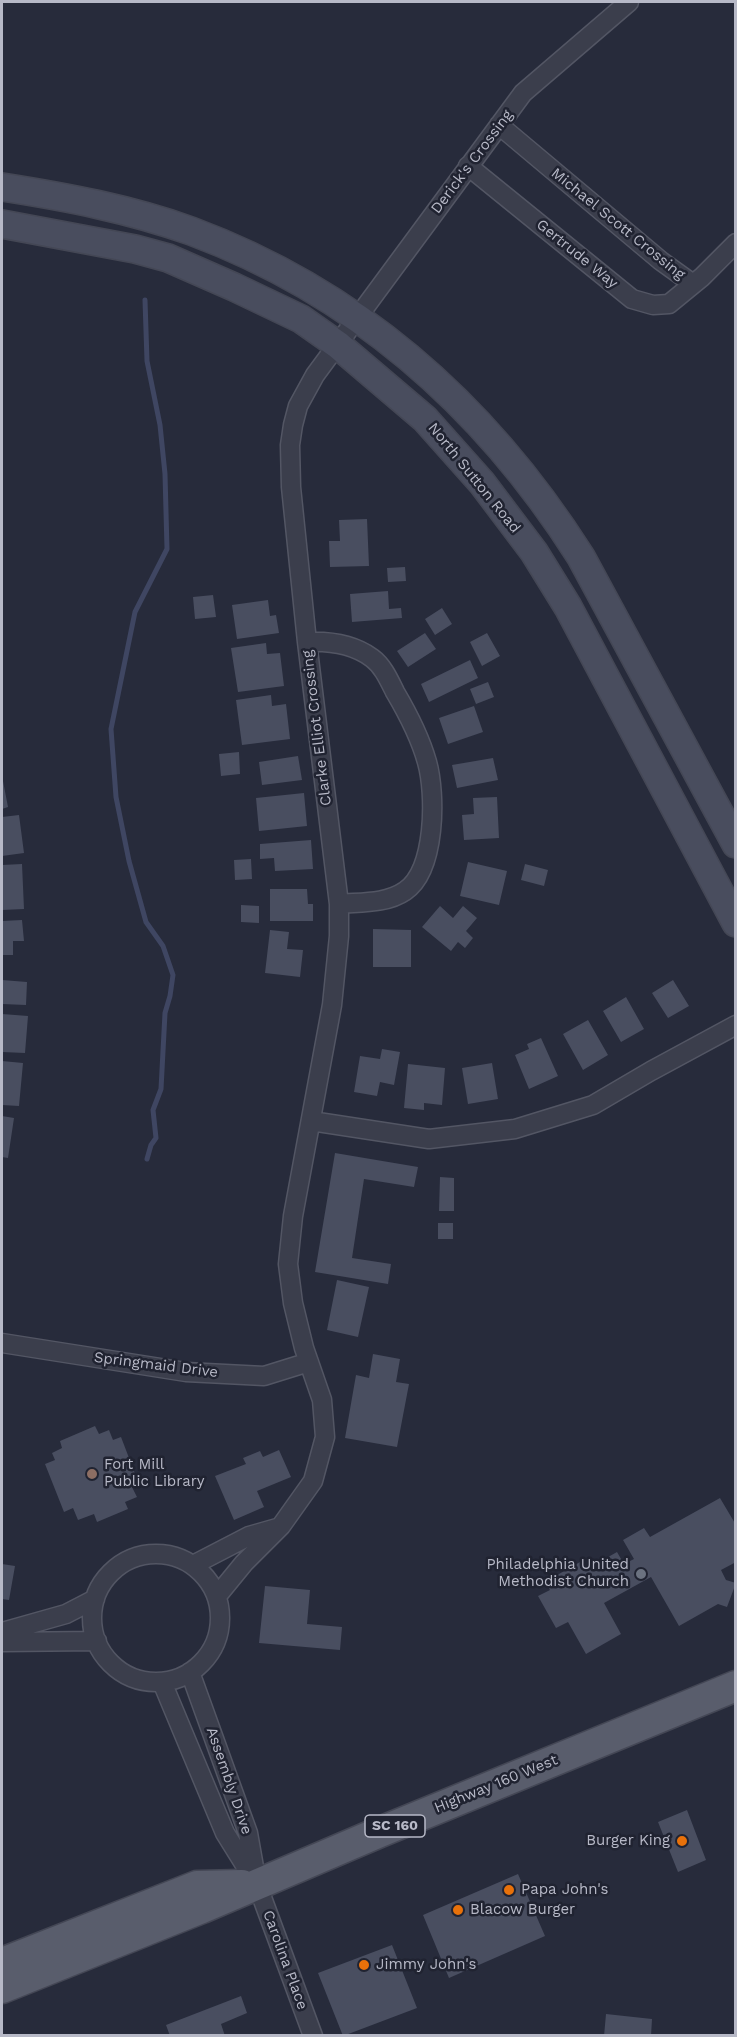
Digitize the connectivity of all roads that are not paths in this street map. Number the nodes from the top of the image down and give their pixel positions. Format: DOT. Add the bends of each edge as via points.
graph roads {
  1 [pos="629,2"];
  2 [pos="499,125"];
  3 [pos="468,166"];
  4 [pos="2,186"];
  5 [pos="2,224"];
  6 [pos="735,243"];
  7 [pos="693,284"];
  8 [pos="358,317"];
  9 [pos="338,345"];
  10 [pos="307,642"];
  11 [pos="735,844"];
  12 [pos="339,904"];
  13 [pos="735,923"];
  14 [pos="735,1025"];
  15 [pos="311,1121"];
  16 [pos="2,1343"];
  17 [pos="309,1362"];
  18 [pos="281,1526"];
  19 [pos="193,1565"];
  20 [pos="217,1596"];
  21 [pos="95,1599"];
  22 [pos="2,1632"];
  23 [pos="97,1641"];
  24 [pos="2,1642"];
  25 [pos="190,1672"];
  26 [pos="162,1682"];
  27 [pos="735,1686"];
  28 [pos="257,1884"];
  29 [pos="2,1964"];
  30 [pos="2,1988"];
  31 [pos="312,2036"];
  1 -- 2 [label="street, Derick's Crossing" via="523,93"];
  2 -- 3 [label="street, Derick's Crossing"];
  2 -- 7 [label="street, Michael Scott Crossing"];
  3 -- 7 [label="street, Gertrude Way" via="632,299 653,305 669,304"];
  3 -- 8 [label="street, Derick's Crossing"];
  4 -- 8 [label="main road" via="68,197 192,232 279,271"];
  5 -- 9 [label="main road, North Sutton Road" via="168,258 301,320"];
  6 -- 7 [label="street, Michael Scott Crossing"];
  8 -- 9 [label="street, Derick's Crossing"];
  8 -- 11 [label="main road" via="439,381 482,425 554,513 582,557"];
  9 -- 10 [label="street, Clarke Elliot Crossing" via="298,406 290,445"];
  9 -- 13 [label="main road, North Sutton Road" via="425,418 482,483 534,552 568,607"];
  10 -- 12 [label="street, Clarke Elliot Crossing"];
  10 -- 12 [label="street" via="345,645 378,663 422,744 431,784 428,848 422,872 414,883 382,900"];
  12 -- 15 [label="street, Clarke Elliot Crossing" via="332,1005"];
  14 -- 15 [label="street" via="593,1106 514,1129 429,1139"];
  15 -- 17 [label="street, Clarke Elliot Crossing" via="288,1264 293,1303"];
  16 -- 17 [label="street, Springmaid Drive" via="186,1372 264,1376"];
  17 -- 18 [label="street, Clarke Elliot Crossing" via="322,1400 325,1437 313,1481"];
  18 -- 19 [label="street" via="249,1536"];
  18 -- 20 [label="street, Clarke Elliot Crossing"];
  19 -- 20 [label="street" via="207,1578"];
  19 -- 21 [label="street" via="175,1556 155,1553 135,1557 117,1567"];
  20 -- 25 [label="street" via="220,1612 215,1644"];
  21 -- 22 [label="street" via="66,1614"];
  21 -- 23 [label="street" via="92,1620"];
  23 -- 24 [label="street"];
  23 -- 26 [label="street" via="104,1655 130,1676"];
  25 -- 26 [label="street"];
  25 -- 28 [label="street, Assembly Drive" via="248,1833"];
  26 -- 28 [label="street, Assembly Drive" via="225,1833"];
  27 -- 28 [label="main road, Highway 160 West / SC 160"];
  28 -- 29 [label="main road, Highway 160 West" via="197,1886"];
  28 -- 30 [label="main road, Highway 160 West"];
  28 -- 31 [label="street, Carolina Place"];
}
